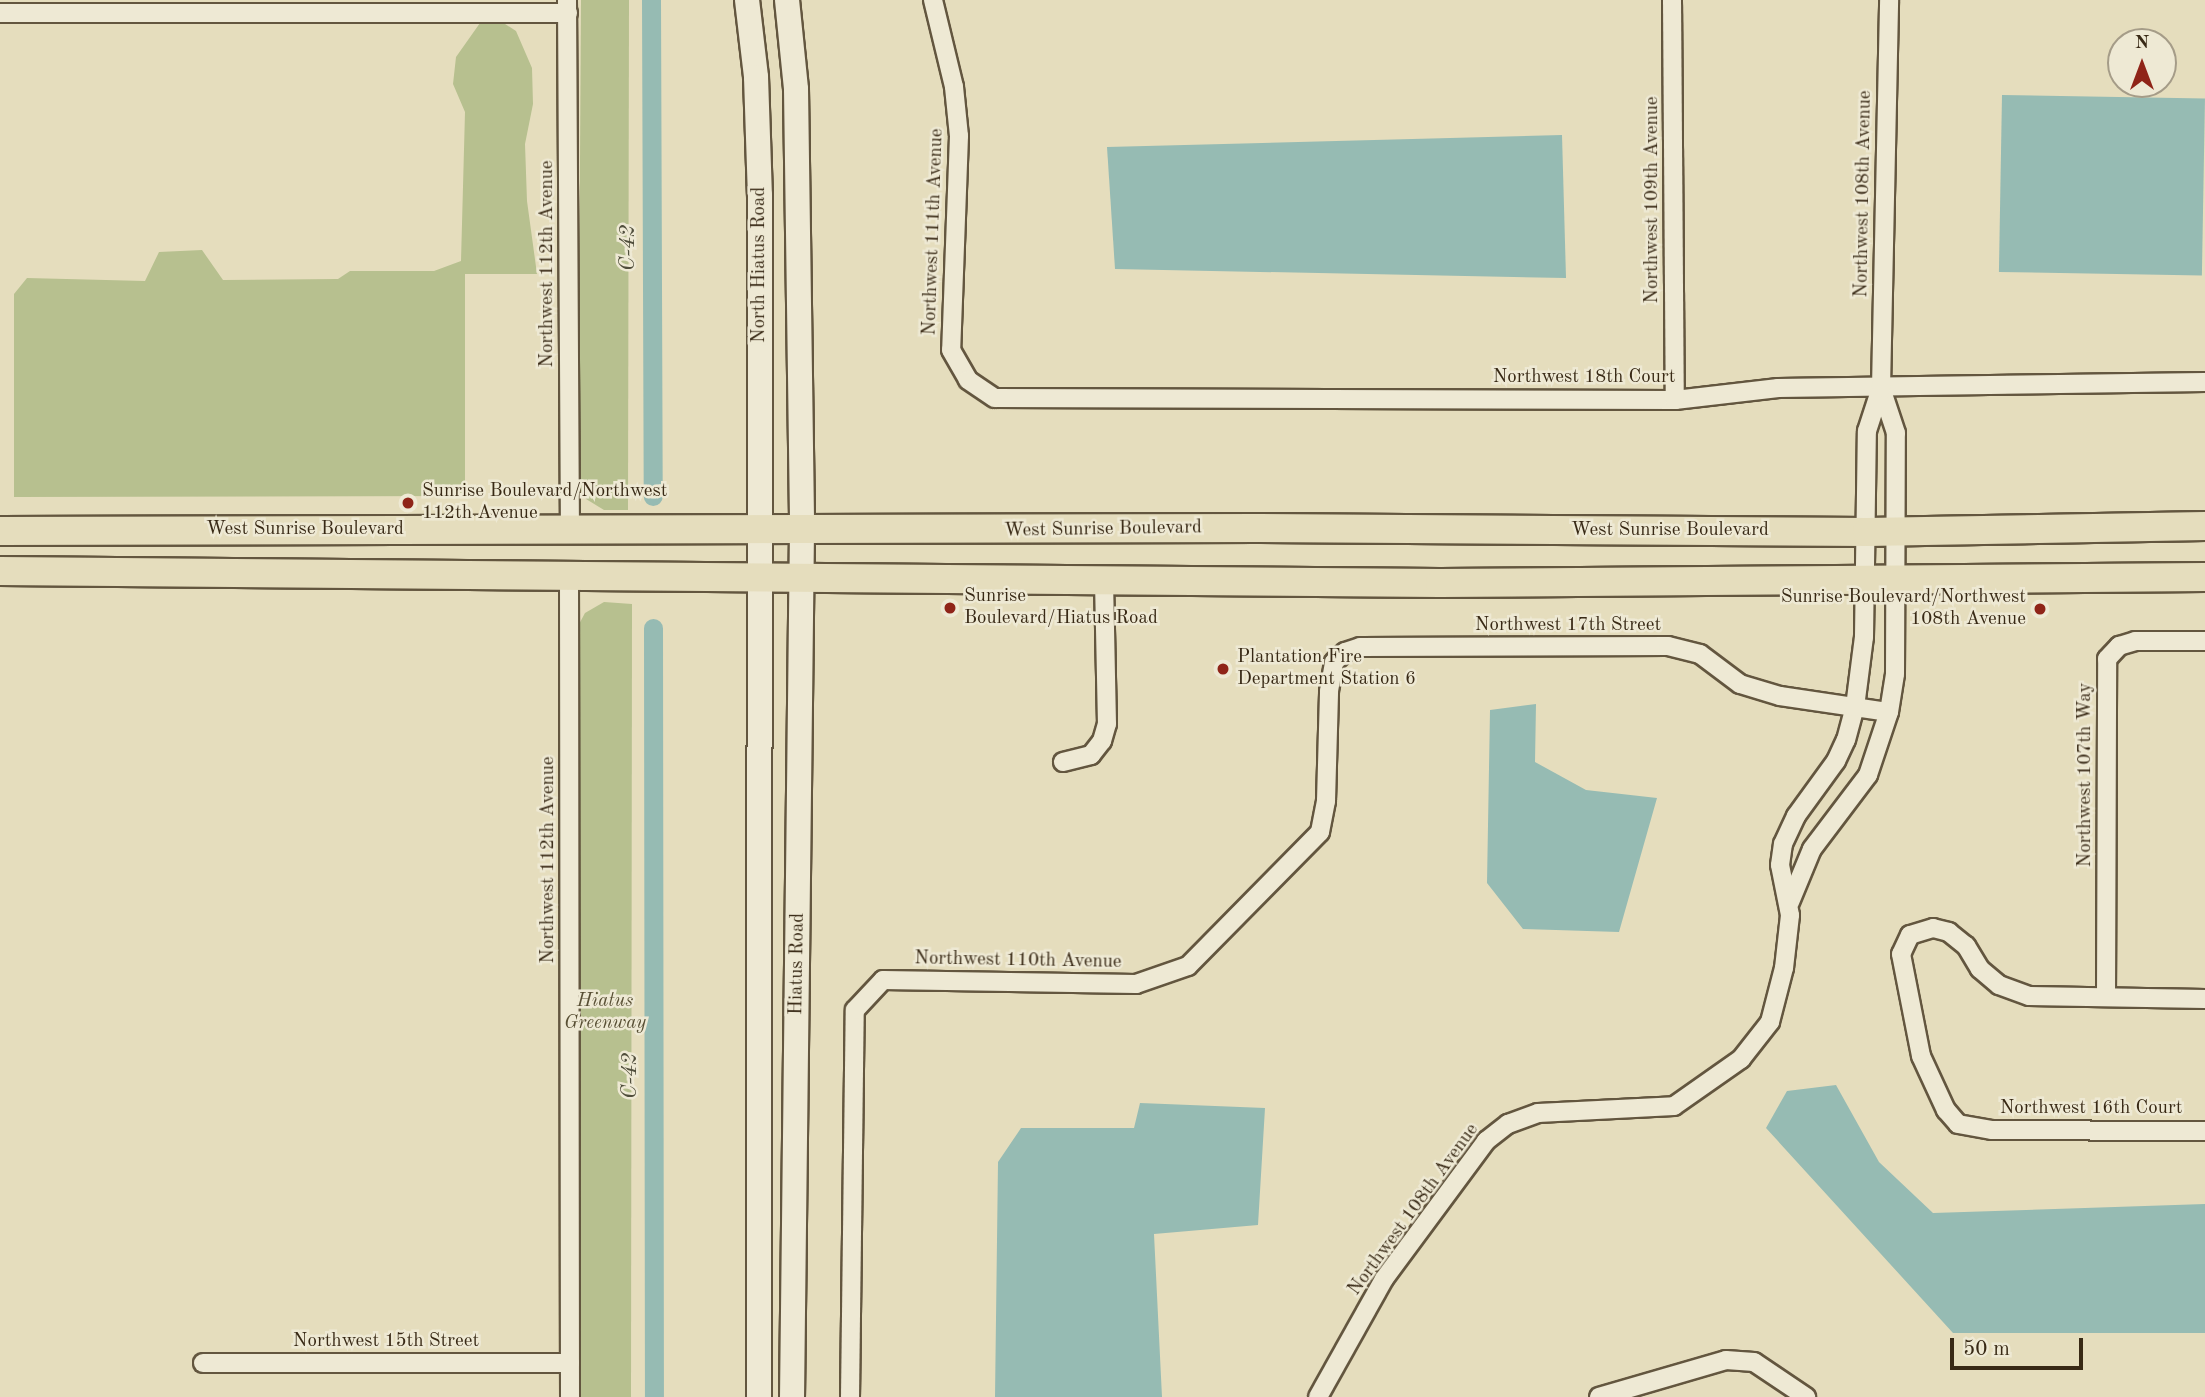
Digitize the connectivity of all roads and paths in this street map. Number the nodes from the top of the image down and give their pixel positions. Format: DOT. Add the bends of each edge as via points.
graph roads {
  1 [pos="747,0"];
  2 [pos="787,0"];
  3 [pos="933,0"];
  4 [pos="1672,0"];
  5 [pos="1889,0"];
  6 [pos="568,6"];
  7 [pos="0,13"];
  8 [pos="968,380"];
  9 [pos="2205,382"];
  10 [pos="1881,388"];
  11 [pos="1675,400"];
  12 [pos="2205,526"];
  13 [pos="570,529"];
  14 [pos="761,530"];
  15 [pos="802,530"];
  16 [pos="0,531"];
  17 [pos="1867,532"];
  18 [pos="1895,532"];
  19 [pos="0,571"];
  20 [pos="569,576"];
  21 [pos="2205,577"];
  22 [pos="761,579"];
  23 [pos="802,579"];
  24 [pos="1898,579"];
  25 [pos="1863,580"];
  26 [pos="1104,581"];
  27 [pos="2205,641"];
  28 [pos="1360,647"];
  29 [pos="1855,707"];
  30 [pos="1889,712"];
  31 [pos="1063,762"];
  32 [pos="1790,902"];
  33 [pos="2106,997"];
  34 [pos="2205,999"];
  35 [pos="2205,1131"];
  36 [pos="203,1363"];
  37 [pos="570,1363"];
  38 [pos="570,1397"];
  39 [pos="759,1397"];
  40 [pos="792,1397"];
  41 [pos="850,1397"];
  42 [pos="1318,1397"];
  43 [pos="1599,1397"];
  44 [pos="1806,1397"];
  1 -- 14 [label="main road, North Hiatus Road" via="756,77 760,195"];
  2 -- 15 [label="main road, North Hiatus Road" via="796,89"];
  3 -- 8 [label="street, Northwest 111th Avenue" via="960,136 951,350"];
  4 -- 11 [label="street, Northwest 109th Avenue"];
  5 -- 10 [label="street, Northwest 108th Avenue"];
  6 -- 7 [label="street"];
  6 -- 13 [label="street, Northwest 112th Avenue"];
  8 -- 11 [label="street, Northwest 18th Court" via="995,398"];
  9 -- 10 [label="street, Northwest 18th Court"];
  10 -- 11 [label="street, Northwest 18th Court" via="1778,387"];
  10 -- 17 [label="street, Northwest 108th Avenue" via="1867,431"];
  10 -- 18 [label="street, Northwest 108th Avenue" via="1896,433"];
  12 -- 18 [label="highway, West Sunrise Boulevard"];
  13 -- 14 [label="highway, West Sunrise Boulevard"];
  13 -- 16 [label="highway, West Sunrise Boulevard"];
  14 -- 15 [label="highway, West Sunrise Boulevard"];
  14 -- 22 [label="main road, Hiatus Road"];
  15 -- 17 [label="highway, West Sunrise Boulevard" via="1260,527"];
  15 -- 23 [label="main road, Hiatus Road"];
  17 -- 18 [label="highway, West Sunrise Boulevard"];
  17 -- 25 [label="street, Northwest 108th Avenue"];
  18 -- 24 [label="street, Northwest 108th Avenue"];
  19 -- 20 [label="highway"];
  20 -- 22 [label="highway"];
  20 -- 37 [label="street, Northwest 112th Avenue"];
  21 -- 24 [label="highway"];
  22 -- 23 [label="highway"];
  22 -- 39 [label="main road, Hiatus Road"];
  23 -- 26 [label="highway"];
  23 -- 40 [label="main road, Hiatus Road"];
  24 -- 25 [label="highway"];
  24 -- 30 [label="street, Northwest 108th Avenue"];
  25 -- 26 [label="highway"];
  25 -- 29 [label="street, Northwest 108th Avenue" via="1864,637"];
  26 -- 31 [label="street" via="1107,724 1091,755"];
  27 -- 33 [label="street, Northwest 107th Way" via="2134,641 2119,646 2107,659"];
  28 -- 29 [label="street, Northwest 17th Street" via="1668,646 1700,654 1740,684 1780,696"];
  28 -- 41 [label="street, Northwest 110th Avenue" via="1334,662 1320,832 1188,966 1136,984 883,980 856,1010"];
  29 -- 30 [label="street, Northwest 17th Street"];
  29 -- 32 [label="street, Northwest 108th Avenue" via="1836,761 1796,816 1783,844 1780,865"];
  30 -- 32 [label="street, Northwest 108th Avenue" via="1868,775 1812,849"];
  32 -- 42 [label="street, Northwest 108th Avenue" via="1784,968 1770,1022 1741,1059 1674,1106 1538,1113 1508,1124 1486,1141 1384,1279"];
  33 -- 34 [label="street"];
  33 -- 35 [label="street, Northwest 16th Court" via="2029,996 1999,985 1949,932 1933,928 1910,934 1901,954 1921,1056 1946,1110 1958,1124"];
  36 -- 37 [label="street, Northwest 15th Street"];
  37 -- 38 [label="street, Northwest 112th Avenue"];
  43 -- 44 [label="street" via="1726,1360 1754,1363"];
}
